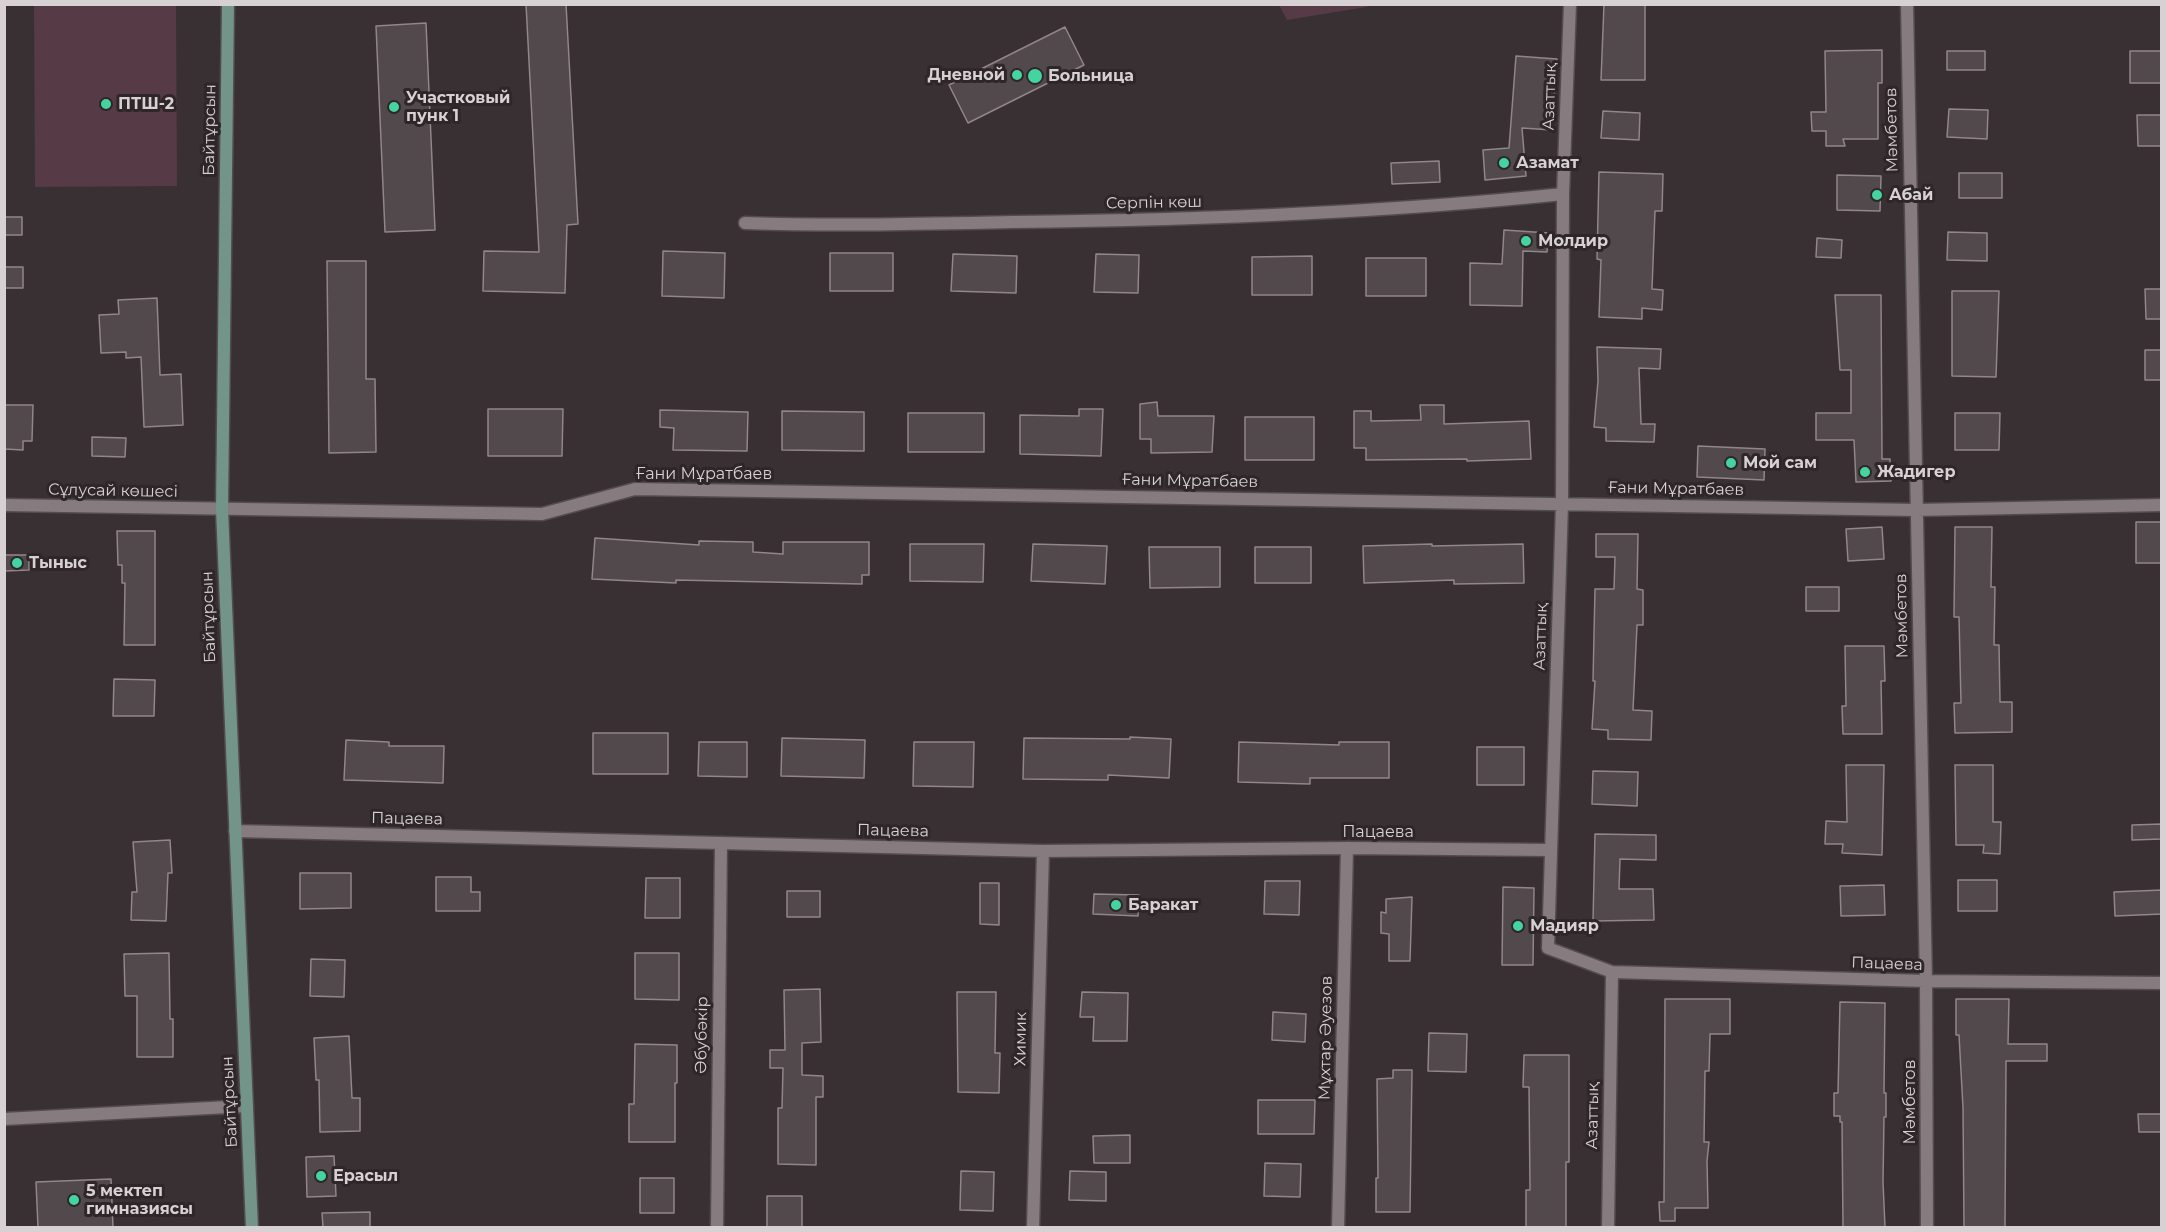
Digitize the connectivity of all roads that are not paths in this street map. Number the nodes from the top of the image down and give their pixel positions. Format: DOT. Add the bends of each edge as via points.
graph roads {
  1 [pos="228,4"];
  2 [pos="1570,4"];
  3 [pos="1906,4"];
  4 [pos="1563,194"];
  5 [pos="745,223"];
  6 [pos="1562,504"];
  7 [pos="4,505"];
  8 [pos="2162,505"];
  9 [pos="222,509"];
  10 [pos="1916,510"];
  11 [pos="235,831"];
  12 [pos="721,843"];
  13 [pos="1347,848"];
  14 [pos="1550,850"];
  15 [pos="1043,851"];
  16 [pos="1612,972"];
  17 [pos="1926,981"];
  18 [pos="2162,983"];
  19 [pos="247,1106"];
  20 [pos="4,1119"];
  21 [pos="252,1227"];
  22 [pos="717,1227"];
  23 [pos="1033,1227"];
  24 [pos="1338,1227"];
  25 [pos="1608,1227"];
  26 [pos="1927,1227"];
  1 -- 9 [label="street, Байтұрсын"];
  2 -- 4 [label="street, Азаттық"];
  3 -- 10 [label="street, Мәмбетов"];
  4 -- 5 [label="street, Серпін көш" via="1457,205 1180,220"];
  4 -- 6 [label="street, Азаттық"];
  6 -- 9 [label="street, Ғани Мұратбаев" via="635,489 542,514"];
  6 -- 10 [label="street, Ғани Мұратбаев"];
  6 -- 14 [label="street, Азаттық"];
  7 -- 9 [label="street, Сұлусай көшесі"];
  8 -- 10 [label="street, Ғани Мұратбаев"];
  9 -- 11 [label="street, Байтұрсын"];
  10 -- 17 [label="street, Мәмбетов"];
  11 -- 12 [label="street, Пацаева"];
  11 -- 19 [label="street, Байтұрсын"];
  12 -- 15 [label="street, Пацаева"];
  12 -- 22 [label="street, Әбубәкір"];
  13 -- 14 [label="street, Пацаева"];
  13 -- 15 [label="street, Пацаева"];
  13 -- 24 [label="street, Мұхтар Әуезов"];
  14 -- 16 [label="street, Азаттық" via="1548,948"];
  15 -- 23 [label="street, Химик"];
  16 -- 17 [label="street, Пацаева"];
  16 -- 25 [label="street, Азаттық"];
  17 -- 18 [label="street, Пацаева"];
  17 -- 26 [label="street, Мәмбетов"];
  19 -- 20 [label="street"];
  19 -- 21 [label="street, Байтұрсын"];
}
